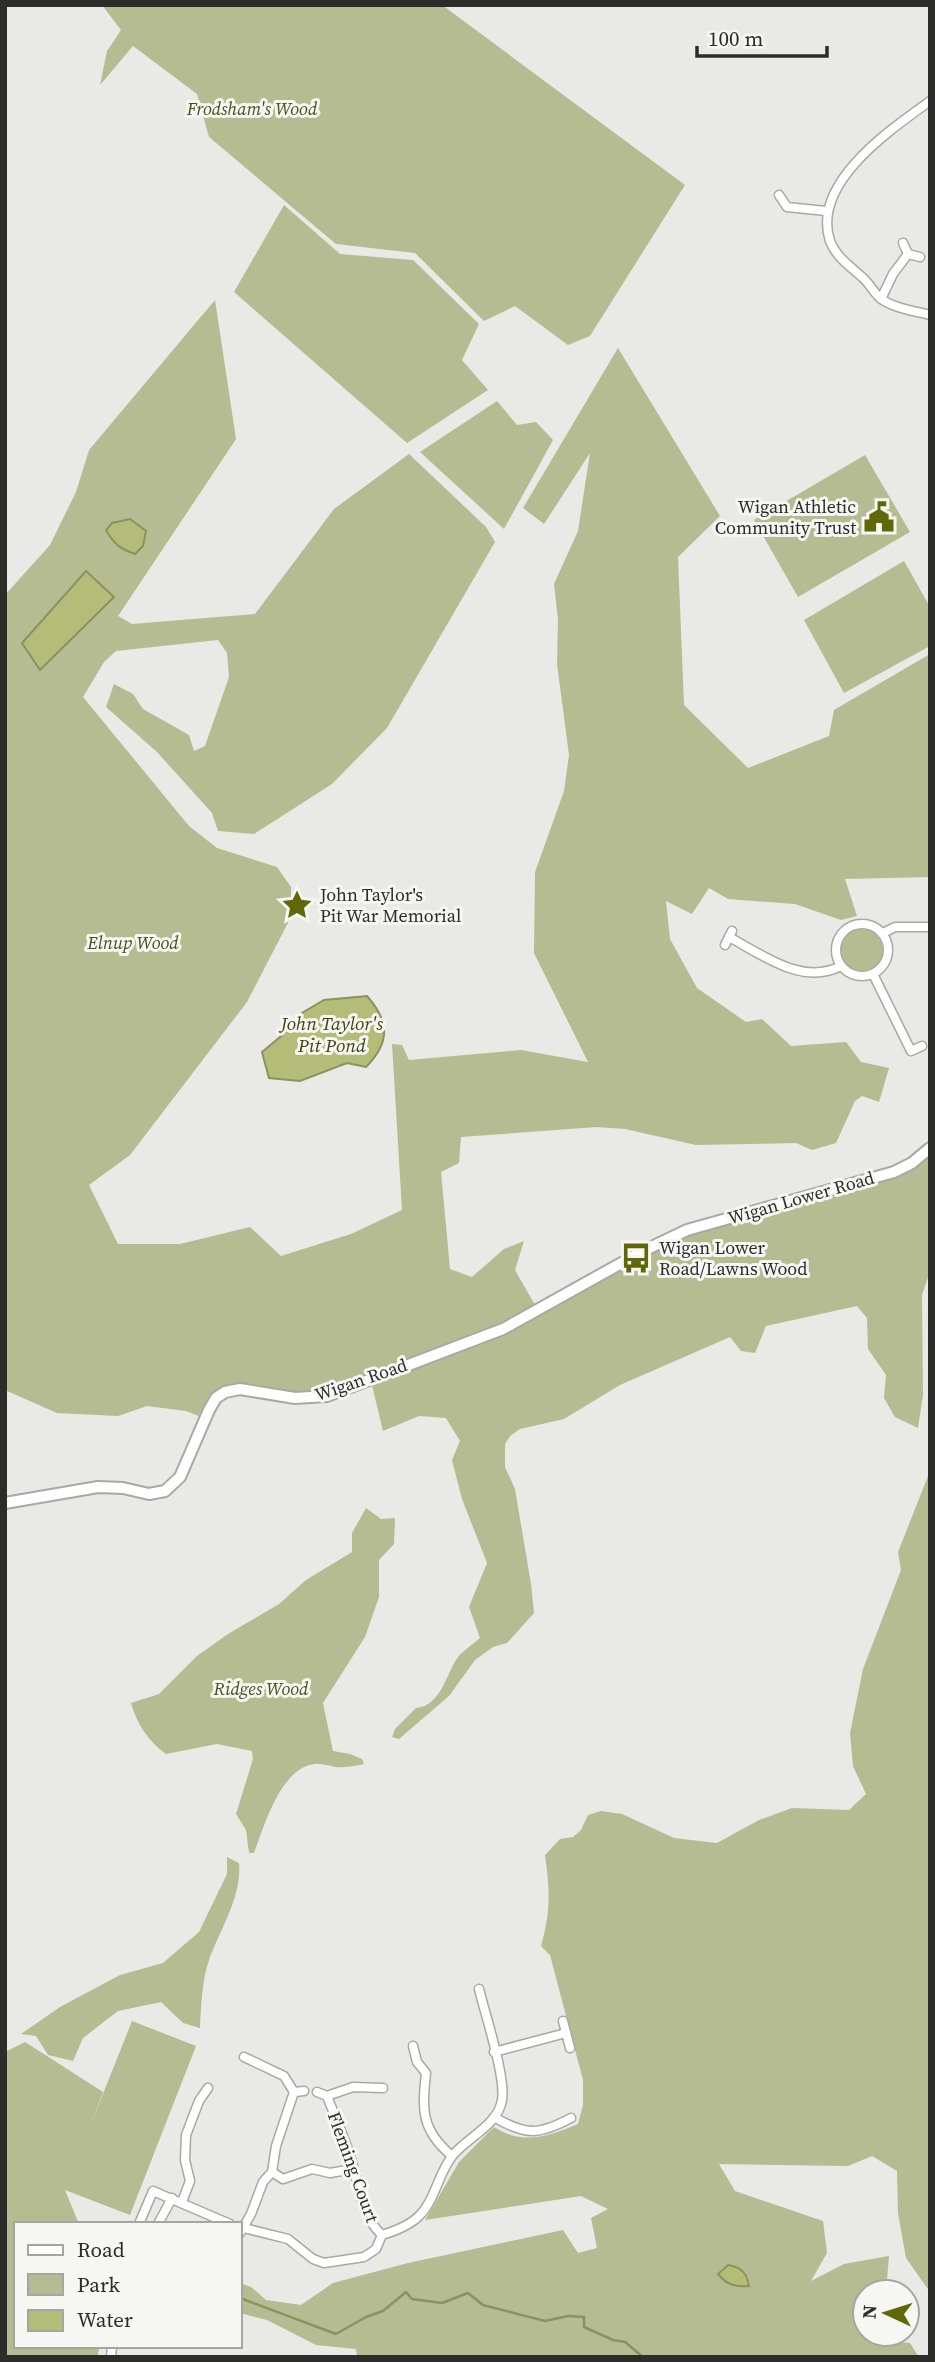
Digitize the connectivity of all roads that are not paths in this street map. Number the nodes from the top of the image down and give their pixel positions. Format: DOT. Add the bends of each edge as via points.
graph roads {
  1 [pos="930,101"];
  2 [pos="779,195"];
  3 [pos="826,211"];
  4 [pos="904,243"];
  5 [pos="908,254"];
  6 [pos="920,257"];
  7 [pos="881,299"];
  8 [pos="930,315"];
  9 [pos="930,926"];
  10 [pos="883,933"];
  11 [pos="729,938"];
  12 [pos="841,966"];
  13 [pos="873,974"];
  14 [pos="922,1046"];
  15 [pos="930,1148"];
  16 [pos="520,1321"];
  17 [pos="5,1503"];
  18 [pos="479,1989"];
  19 [pos="563,2021"];
  20 [pos="566,2033"];
  21 [pos="412,2046"];
  22 [pos="570,2048"];
  23 [pos="494,2052"];
  24 [pos="244,2057"];
  25 [pos="208,2088"];
  26 [pos="383,2088"];
  27 [pos="414,2089"];
  28 [pos="424,2090"];
  29 [pos="304,2091"];
  30 [pos="294,2092"];
  31 [pos="317,2092"];
  32 [pos="327,2096"];
  33 [pos="494,2117"];
  34 [pos="571,2118"];
  35 [pos="452,2156"];
  36 [pos="353,2169"];
  37 [pos="272,2172"];
  38 [pos="172,2198"];
  39 [pos="182,2202"];
  40 [pos="140,2222"];
  41 [pos="159,2222"];
  42 [pos="226,2222"];
  43 [pos="242,2228"];
  44 [pos="242,2229"];
  45 [pos="382,2235"];
  1 -- 3 [label="street" via="858,160"];
  2 -- 3 [label="street" via="786,207"];
  3 -- 7 [label="street" via="831,243"];
  4 -- 5 [label="street"];
  5 -- 6 [label="street"];
  5 -- 7 [label="street"];
  7 -- 8 [label="street"];
  9 -- 10 [label="street" via="895,927"];
  10 -- 12 [label="street" via="860,924 845,930 836,944"];
  10 -- 13 [label="street" via="888,956"];
  11 -- 12 [label="street" via="792,970 824,972"];
  12 -- 13 [label="street" via="859,976"];
  13 -- 14 [label="street" via="911,1051"];
  15 -- 16 [label="main road, Wigan Lower Road" via="894,1172 687,1230"];
  16 -- 17 [label="main road, Wigan Road" via="327,1395 303,1399 240,1389 225,1392 213,1403 180,1477 165,1490 149,1494 97,1487"];
  18 -- 23 [label="street"];
  19 -- 20 [label="street"];
  20 -- 22 [label="street"];
  20 -- 23 [label="street"];
  21 -- 28 [label="street" via="426,2073"];
  23 -- 33 [label="street" via="502,2098"];
  24 -- 30 [label="street" via="285,2076"];
  25 -- 39 [label="street" via="186,2135 181,2160 190,2181"];
  26 -- 32 [label="street" via="353,2087"];
  27 -- 28 [label="street"];
  28 -- 35 [label="street" via="428,2129"];
  29 -- 30 [label="street"];
  30 -- 37 [label="street"];
  31 -- 32 [label="street"];
  32 -- 36 [label="street, Fleming Court"];
  33 -- 34 [label="street" via="513,2128 535,2131"];
  33 -- 35 [label="street"];
  35 -- 45 [label="street" via="425,2210 408,2225"];
  36 -- 37 [label="street" via="330,2173 312,2169 283,2179"];
  36 -- 45 [label="street, Fleming Court" via="372,2226"];
  37 -- 43 [label="street"];
  38 -- 39 [label="street"];
  38 -- 40 [label="street" via="153,2191"];
  38 -- 41 [label="street"];
  39 -- 42 [label="street"];
  44 -- 45 [label="street" via="288,2239 324,2263 364,2257 376,2249"];
}
